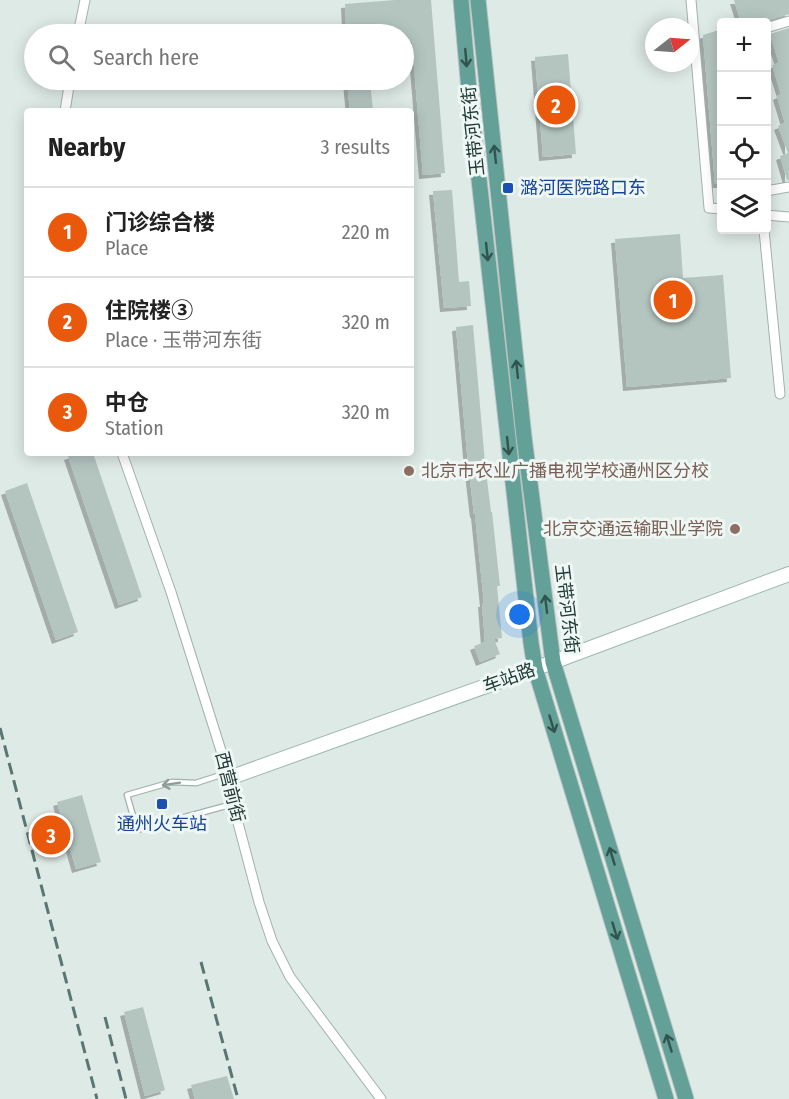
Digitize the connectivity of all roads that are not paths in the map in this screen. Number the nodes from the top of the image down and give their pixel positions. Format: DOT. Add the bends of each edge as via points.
graph roads {
  1 [pos="85,0"];
  2 [pos="461,0"];
  3 [pos="478,0"];
  4 [pos="691,0"];
  5 [pos="789,21"];
  6 [pos="80,24"];
  7 [pos="771,26"];
  8 [pos="68,90"];
  9 [pos="65,108"];
  10 [pos="789,187"];
  11 [pos="771,190"];
  12 [pos="717,209"];
  13 [pos="771,215"];
  14 [pos="789,217"];
  15 [pos="764,234"];
  16 [pos="780,394"];
  17 [pos="123,456"];
  18 [pos="789,574"];
  19 [pos="553,662"];
  20 [pos="535,668"];
  21 [pos="228,776"];
  22 [pos="234,804"];
  23 [pos="381,1099"];
  24 [pos="666,1099"];
  25 [pos="686,1099"];
  1 -- 6 [label="street"];
  2 -- 20 [label="main road, 玉带河东街, one-way"];
  19 -- 3 [label="main road, 玉带河东街, one-way" via="524,437"];
  4 -- 12 [label="street" via="709,208"];
  5 -- 7 [label="street"];
  8 -- 9 [label="street"];
  10 -- 11 [label="street"];
  13 -- 14 [label="street"];
  15 -- 16 [label="street"];
  17 -- 21 [label="street, 西营前街" via="171,592"];
  18 -- 19 [label="street, 车站路"];
  19 -- 20 [label="street, 车站路"];
  25 -- 19 [label="main road, 玉带河东街, one-way"];
  20 -- 21 [label="street, 车站路"];
  20 -- 24 [label="main road, 玉带河东街, one-way"];
  21 -- 22 [label="street, 西营前街"];
  21 -- 22 [label="lane, one-way" via="196,783 172,782 127,795 137,830"];
  22 -- 23 [label="street, 西营前街" via="272,941 290,977"];
}
